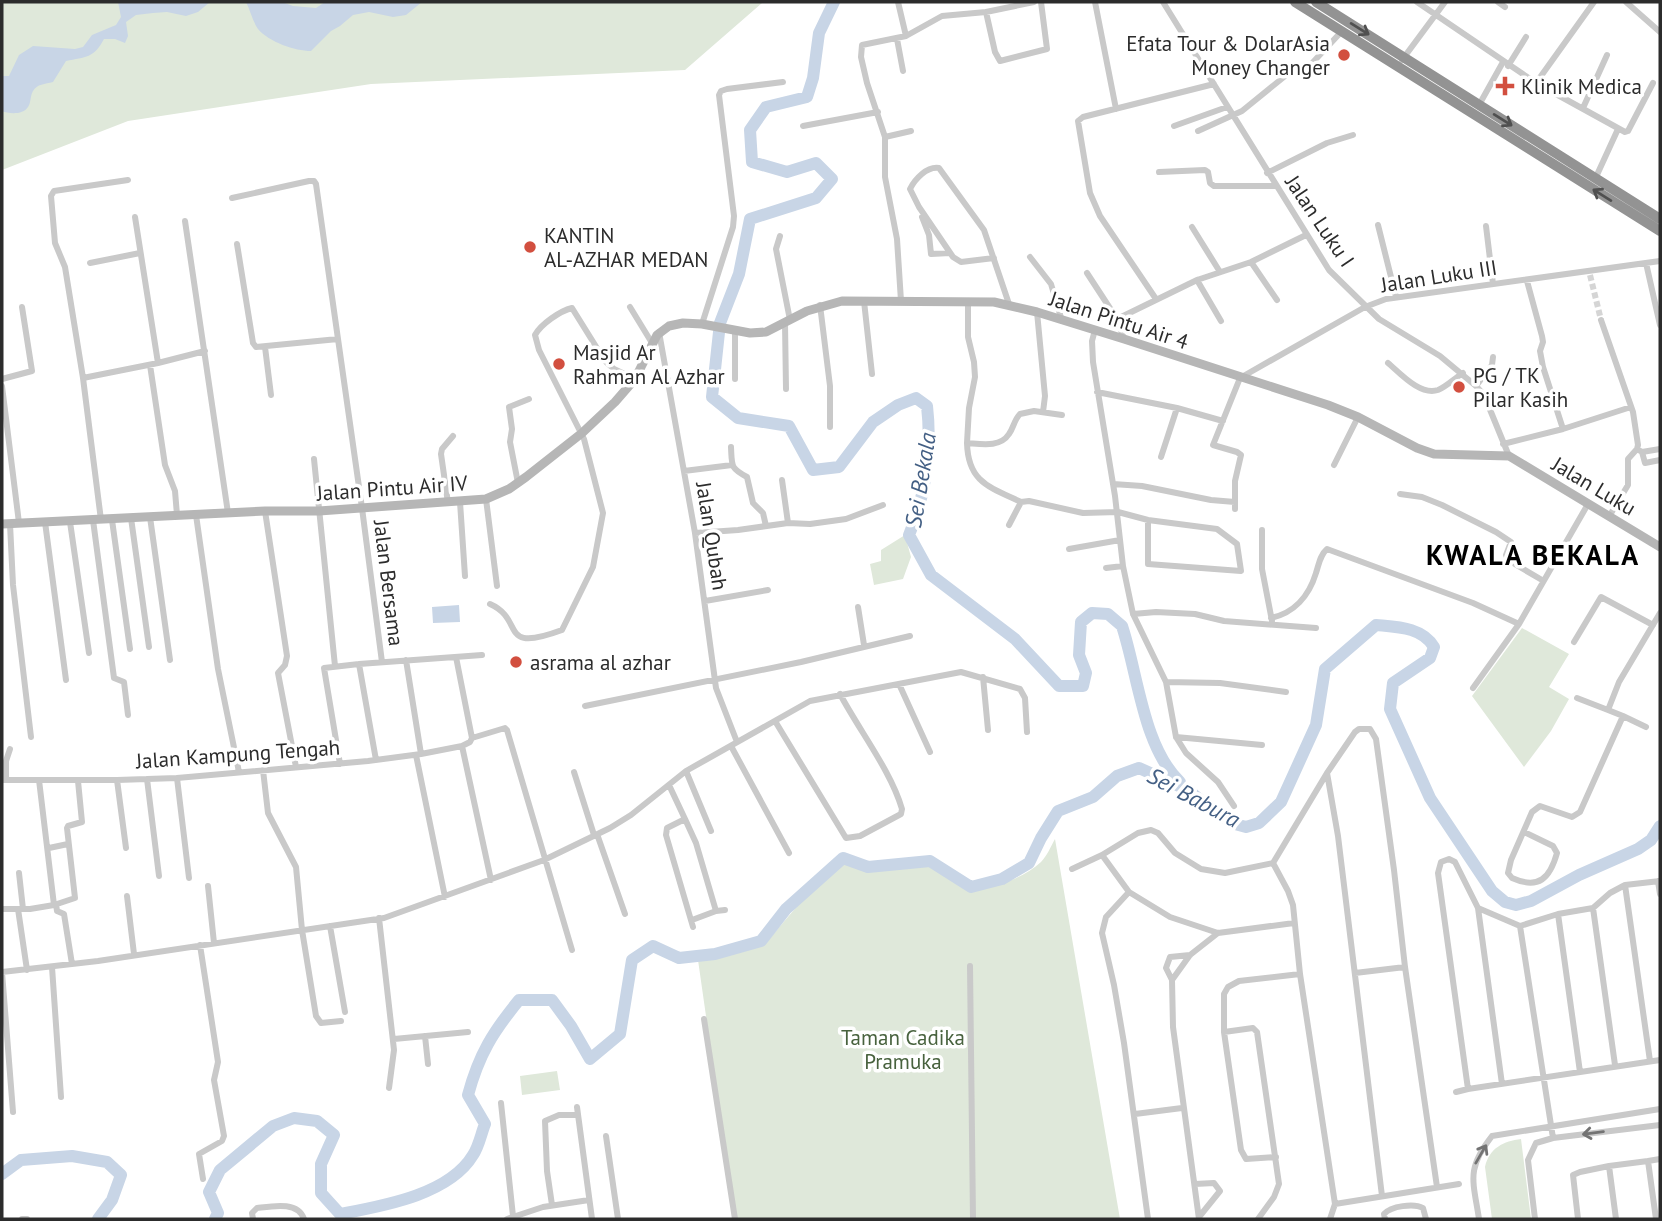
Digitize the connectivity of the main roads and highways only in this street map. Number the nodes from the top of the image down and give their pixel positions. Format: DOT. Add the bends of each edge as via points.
graph roads {
  1 [pos="1295,2"];
  2 [pos="1316,2"];
  3 [pos="1329,5"];
  4 [pos="1401,62"];
  5 [pos="1659,215"];
  6 [pos="1660,231"];
  7 [pos="659,332"];
  8 [pos="1509,456"];
  9 [pos="10,524"];
  10 [pos="1660,547"];
  1 -- 4 [label="highway"];
  2 -- 3 [label="highway"];
  3 -- 4 [label="highway, one-way"];
  4 -- 5 [label="highway, one-way"];
  6 -- 4 [label="highway, one-way"];
  7 -- 8 [label="main road, Jalan Pintu Air 4" via="676,324 766,332 820,306 842,301 981,300 1037,312 1328,405 1434,454"];
  7 -- 9 [label="main road, Jalan Pintu Air IV" via="628,390 518,483 486,499"];
  8 -- 10 [label="main road, Jalan Luku"];
}
